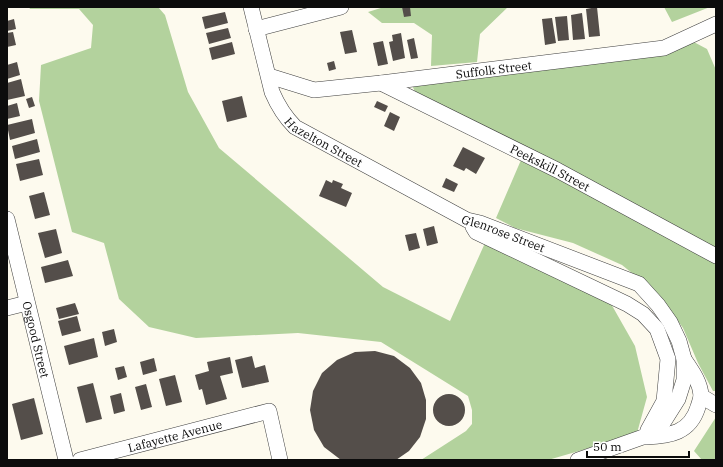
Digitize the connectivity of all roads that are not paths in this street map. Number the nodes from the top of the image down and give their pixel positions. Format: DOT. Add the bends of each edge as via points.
graph roads {
  1 [pos="251,7"];
  2 [pos="341,7"];
  3 [pos="716,24"];
  4 [pos="256,29"];
  5 [pos="269,76"];
  6 [pos="381,83"];
  7 [pos="7,219"];
  8 [pos="467,220"];
  9 [pos="716,256"];
  10 [pos="27,303"];
  11 [pos="7,308"];
  12 [pos="684,359"];
  13 [pos="701,396"];
  14 [pos="716,405"];
  15 [pos="643,437"];
  16 [pos="66,460"];
  17 [pos="80,460"];
  18 [pos="280,460"];
  19 [pos="578,460"];
  1 -- 4 [label="street, Hazelton Street"];
  2 -- 4 [label="street"];
  3 -- 6 [label="street, Suffolk Street" via="664,48"];
  4 -- 5 [label="street, Hazelton Street"];
  5 -- 6 [label="street, Suffolk Street" via="314,90"];
  5 -- 8 [label="street, Hazelton Street" via="272,92 281,112 295,127"];
  6 -- 9 [label="street, Peekskill Street" via="557,170"];
  7 -- 10 [label="street, Osgood Street"];
  8 -- 12 [label="street, Glenrose Street" via="639,284 670,322 680,341"];
  8 -- 15 [label="street, Glenrose Street" via="476,232 627,304 643,314 657,329 668,359 664,401"];
  10 -- 11 [label="street"];
  10 -- 16 [label="street, Osgood Street"];
  12 -- 13 [label="street" via="697,379"];
  12 -- 15 [label="street, Glenrose Street" via="684,380 678,399 661,426"];
  13 -- 14 [label="street"];
  13 -- 15 [label="street" via="694,417 682,430"];
  15 -- 19 [label="street, Glenrose Street"];
  17 -- 18 [label="street, Lafayette Avenue" via="269,412"];
}
